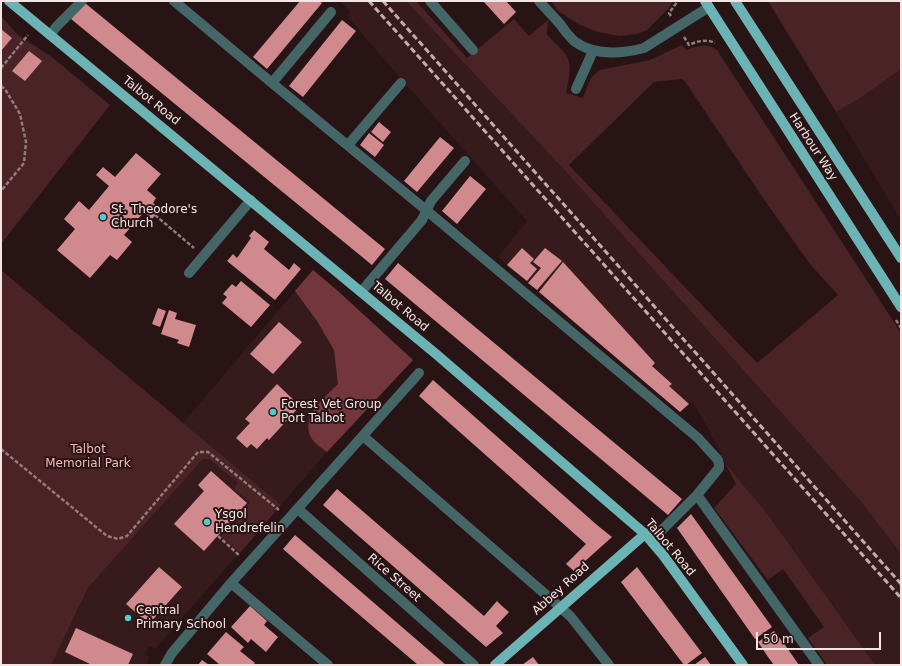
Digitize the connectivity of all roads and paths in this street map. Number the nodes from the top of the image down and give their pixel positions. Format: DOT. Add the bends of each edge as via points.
graph roads {
  1 [pos="8,1"];
  2 [pos="82,1"];
  3 [pos="174,1"];
  4 [pos="430,1"];
  5 [pos="538,1"];
  6 [pos="735,1"];
  7 [pos="707,4"];
  8 [pos="331,12"];
  9 [pos="36,24"];
  10 [pos="50,35"];
  11 [pos="473,50"];
  12 [pos="593,51"];
  13 [pos="1,68"];
  14 [pos="401,83"];
  15 [pos="272,84"];
  16 [pos="1,86"];
  17 [pos="576,89"];
  18 [pos="348,145"];
  19 [pos="465,161"];
  20 [pos="1,191"];
  21 [pos="251,200"];
  22 [pos="426,210"];
  23 [pos="155,215"];
  24 [pos="203,256"];
  25 [pos="901,258"];
  26 [pos="189,272"];
  27 [pos="361,292"];
  28 [pos="901,307"];
  29 [pos="419,373"];
  30 [pos="363,436"];
  31 [pos="1,449"];
  32 [pos="697,494"];
  33 [pos="298,509"];
  34 [pos="290,519"];
  35 [pos="645,534"];
  36 [pos="218,536"];
  37 [pos="250,563"];
  38 [pos="231,583"];
  39 [pos="560,607"];
  40 [pos="165,665"];
  41 [pos="328,665"];
  42 [pos="474,665"];
  43 [pos="495,665"];
  44 [pos="609,665"];
  45 [pos="743,665"];
  46 [pos="819,665"];
  1 -- 9 [label="main road, Talbot Road"];
  2 -- 10 [label="street"];
  3 -- 15 [label="street"];
  4 -- 11 [label="street"];
  5 -- 12 [label="street" via="573,40"];
  6 -- 25 [label="main road, Harbour Way"];
  7 -- 12 [label="street" via="678,27 644,48 609,53"];
  7 -- 28 [label="main road, Harbour Way"];
  8 -- 15 [label="street"];
  9 -- 10 [label="main road, Talbot Road"];
  9 -- 13 [label="path"];
  10 -- 21 [label="main road, Talbot Road"];
  12 -- 17 [label="street"];
  14 -- 18 [label="street"];
  15 -- 18 [label="street"];
  16 -- 20 [label="path" via="20,114 26,142 24,163"];
  18 -- 22 [label="street"];
  19 -- 22 [label="street"];
  21 -- 24 [label="street"];
  21 -- 27 [label="main road, Talbot Road"];
  22 -- 27 [label="street" via="422,220"];
  22 -- 32 [label="street" via="698,438 720,464"];
  23 -- 24 [label="path"];
  24 -- 26 [label="street"];
  27 -- 35 [label="main road, Talbot Road"];
  29 -- 30 [label="street"];
  30 -- 33 [label="street"];
  30 -- 39 [label="street"];
  31 -- 34 [label="path" via="107,536 118,539 127,536 198,452 208,452"];
  32 -- 35 [label="street" via="661,531"];
  32 -- 46 [label="street"];
  33 -- 34 [label="street"];
  33 -- 42 [label="street, Rice Street"];
  34 -- 37 [label="street"];
  35 -- 39 [label="main road, Abbey Road"];
  35 -- 45 [label="main road, Talbot Road"];
  36 -- 37 [label="path"];
  37 -- 38 [label="street"];
  38 -- 40 [label="street" via="172,653"];
  38 -- 41 [label="street"];
  39 -- 43 [label="main road, Abbey Road"];
  39 -- 44 [label="street"];
}
